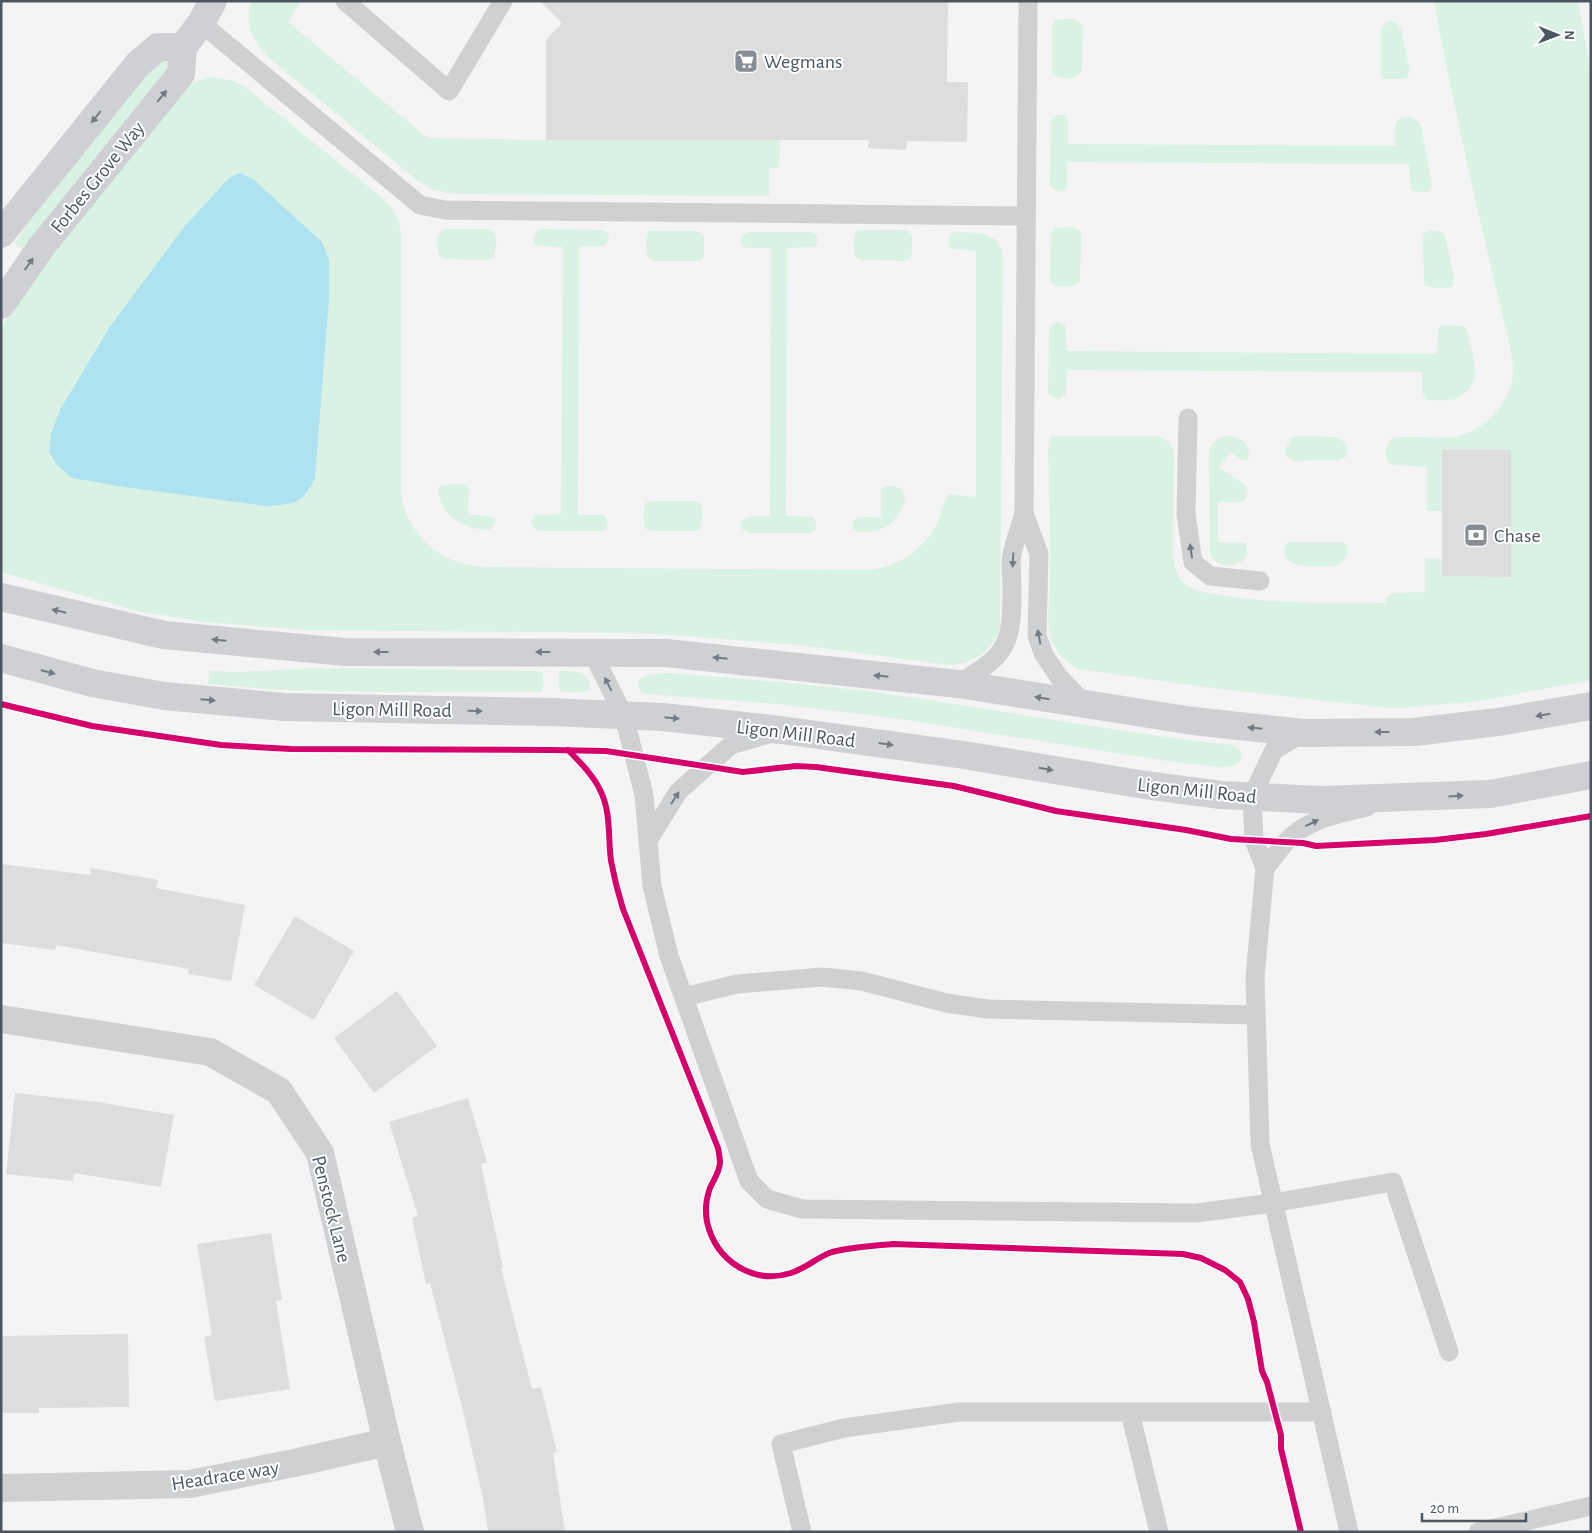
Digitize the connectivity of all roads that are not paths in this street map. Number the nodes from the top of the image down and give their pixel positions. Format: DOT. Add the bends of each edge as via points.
graph roads {
  1 [pos="345,1"];
  2 [pos="503,1"];
  3 [pos="1028,1"];
  4 [pos="207,12"];
  5 [pos="183,47"];
  6 [pos="1026,216"];
  7 [pos="1,234"];
  8 [pos="1,305"];
  9 [pos="1188,418"];
  10 [pos="1024,513"];
  11 [pos="1260,581"];
  12 [pos="1,597"];
  13 [pos="592,652"];
  14 [pos="1,658"];
  15 [pos="958,684"];
  16 [pos="1085,704"];
  17 [pos="1591,706"];
  18 [pos="624,716"];
  19 [pos="781,730"];
  20 [pos="1303,733"];
  21 [pos="1591,775"];
  22 [pos="1252,796"];
  23 [pos="1407,798"];
  24 [pos="649,839"];
  25 [pos="1265,868"];
  26 [pos="684,997"];
  27 [pos="1256,1015"];
  28 [pos="1,1019"];
  29 [pos="1273,1203"];
  30 [pos="1449,1352"];
  31 [pos="1130,1412"];
  32 [pos="1322,1412"];
  33 [pos="387,1442"];
  34 [pos="1,1488"];
  35 [pos="1591,1506"];
  36 [pos="410,1532"];
  37 [pos="802,1532"];
  38 [pos="1159,1532"];
  39 [pos="1349,1532"];
  40 [pos="1478,1532"];
  1 -- 2 [label="lane" via="449,91"];
  3 -- 6 [label="lane"];
  4 -- 5 [label="main road"];
  4 -- 6 [label="lane" via="420,205 445,210"];
  5 -- 7 [label="main road, Forbes Grove Way, one-way" via="158,47 138,64"];
  8 -- 5 [label="main road, Forbes Grove Way, one-way" via="42,246 181,74"];
  6 -- 10 [label="lane"];
  11 -- 9 [label="lane, one-way" via="1210,576 1193,562 1186,514"];
  10 -- 15 [label="lane, one-way" via="1012,554 1012,623 1008,638 1003,650 986,667"];
  16 -- 10 [label="lane, one-way" via="1058,677 1037,636 1039,554"];
  13 -- 12 [label="main road, one-way" via="345,652 164,635"];
  15 -- 13 [label="main road, one-way" via="666,652"];
  18 -- 13 [label="lane, one-way"];
  14 -- 18 [label="main road, Ligon Mill Road, one-way" via="92,683 173,697 284,707"];
  16 -- 15 [label="main road, one-way"];
  20 -- 16 [label="main road, one-way" via="1193,721"];
  17 -- 20 [label="main road, one-way" via="1414,732"];
  18 -- 19 [label="main road, Ligon Mill Road, one-way"];
  18 -- 24 [label="lane" via="644,795"];
  19 -- 22 [label="main road, Ligon Mill Road, one-way" via="964,755 1145,785"];
  24 -- 19 [label="lane, one-way" via="678,792 731,745"];
  20 -- 22 [label="lane" via="1274,750"];
  23 -- 21 [label="main road, Ligon Mill Road, one-way" via="1490,794"];
  22 -- 23 [label="main road, Ligon Mill Road" via="1321,800"];
  22 -- 25 [label="lane" via="1254,840"];
  25 -- 23 [label="lane, one-way" via="1286,842 1304,827 1327,816"];
  24 -- 26 [label="lane" via="652,886 669,956"];
  25 -- 27 [label="lane" via="1255,977"];
  26 -- 27 [label="lane" via="738,984 822,977 862,981 946,1003 987,1009"];
  26 -- 29 [label="lane" via="749,1181 767,1199 802,1208 1186,1213"];
  27 -- 29 [label="lane" via="1260,1144"];
  28 -- 33 [label="street, Penstock Lane" via="210,1052 278,1092 320,1153"];
  29 -- 30 [label="lane" via="1392,1182"];
  29 -- 32 [label="lane"];
  31 -- 32 [label="lane"];
  31 -- 37 [label="lane" via="958,1412 844,1428 781,1444"];
  31 -- 38 [label="lane"];
  32 -- 39 [label="lane"];
  33 -- 34 [label="street, Headrace way" via="190,1484"];
  33 -- 36 [label="street, Penstock Lane"];
  35 -- 40 [label="lane"];
}
